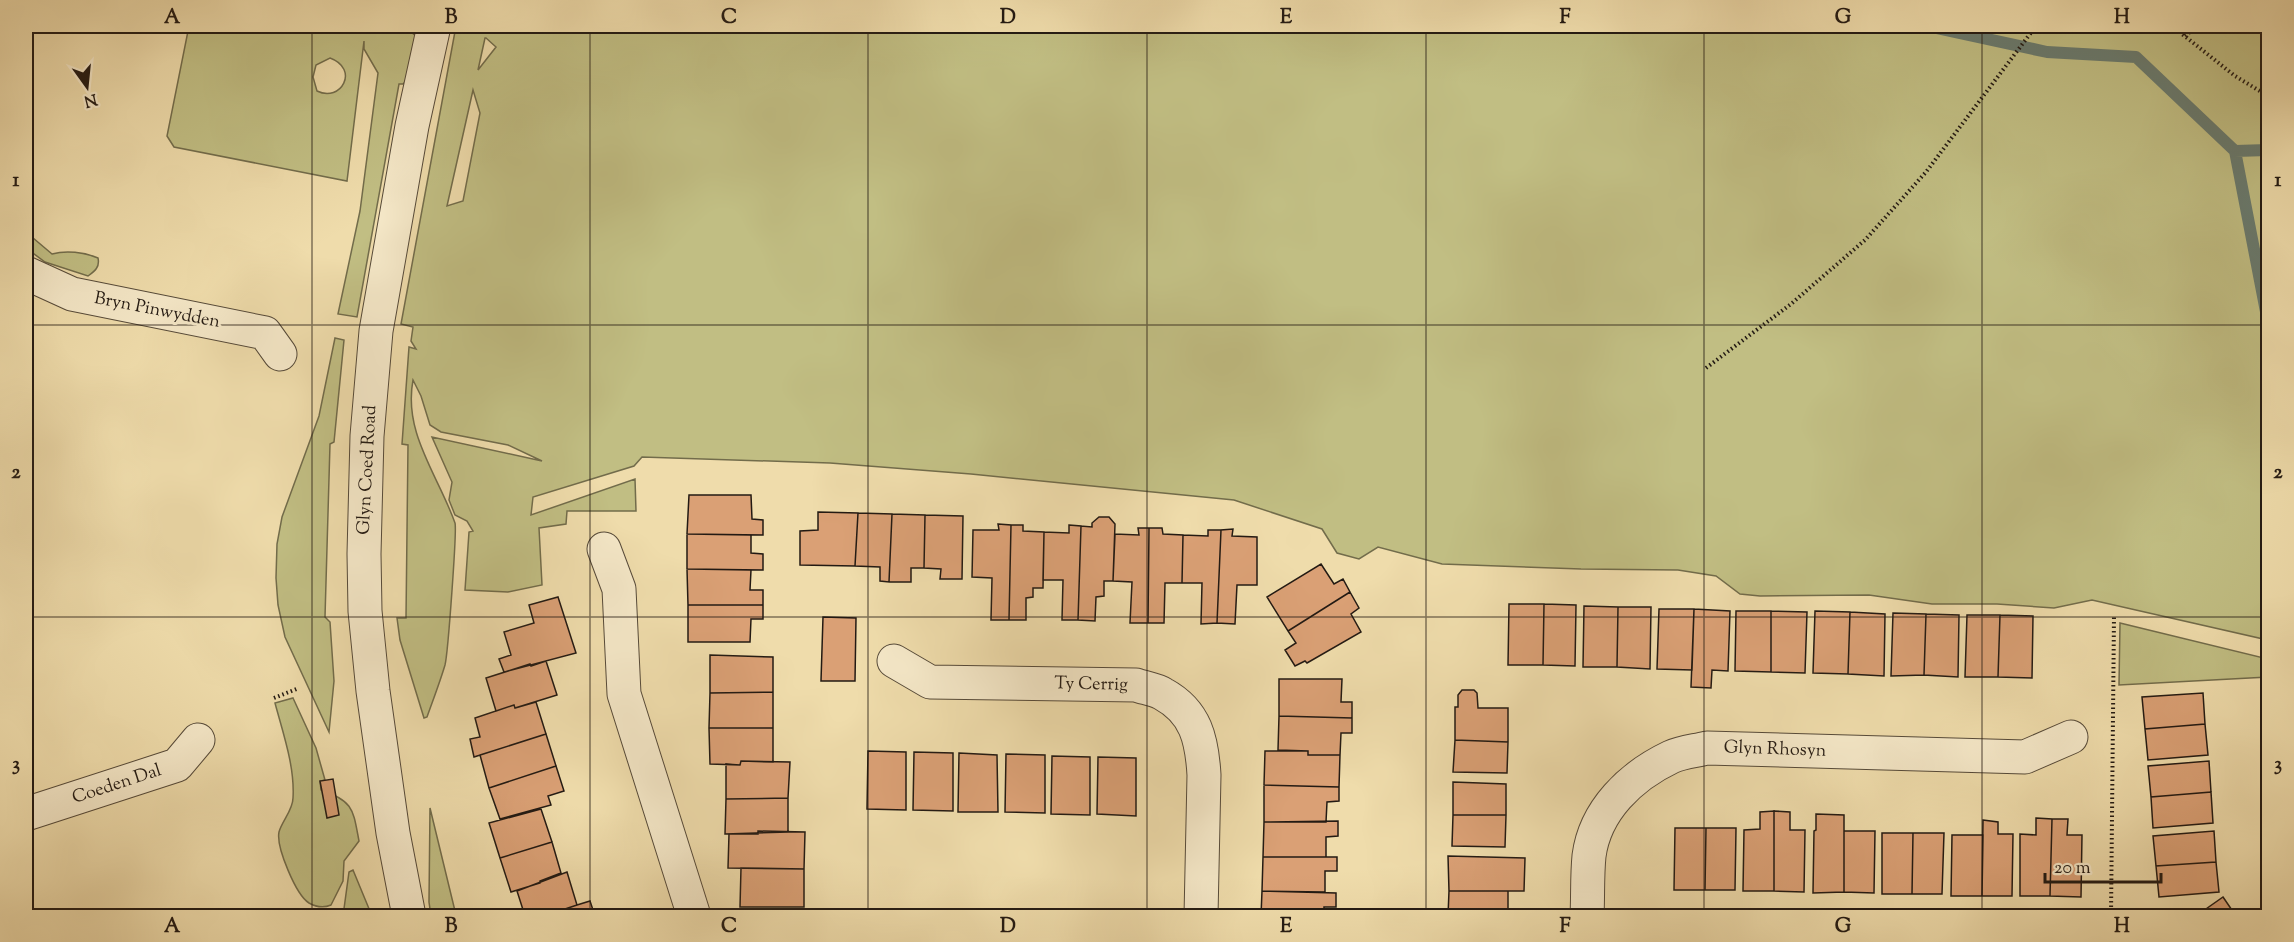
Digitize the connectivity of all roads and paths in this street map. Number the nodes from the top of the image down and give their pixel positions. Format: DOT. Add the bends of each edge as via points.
graph roads {
  1 [pos="434,26"];
  2 [pos="2036,26"];
  3 [pos="2172,26"];
  4 [pos="2197,26"];
  5 [pos="2184,36"];
  6 [pos="2268,96"];
  7 [pos="26,273"];
  8 [pos="280,354"];
  9 [pos="1706,368"];
  10 [pos="604,549"];
  11 [pos="2114,615"];
  12 [pos="894,661"];
  13 [pos="299,688"];
  14 [pos="274,698"];
  15 [pos="2071,737"];
  16 [pos="198,741"];
  17 [pos="26,814"];
  18 [pos="408,916"];
  19 [pos="694,916"];
  20 [pos="1200,916"];
  21 [pos="1587,916"];
  22 [pos="2111,916"];
  1 -- 18 [label="street, Glyn Coed Road" via="376,331 367,436 365,611 373,691"];
  2 -- 9 [label="path" via="1926,172 1865,240 1791,304"];
  3 -- 5 [label="path"];
  4 -- 5 [label="path"];
  5 -- 6 [label="path"];
  7 -- 8 [label="street, Bryn Pinwydden" via="72,294 264,333"];
  10 -- 19 [label="street" via="619,589 624,694"];
  11 -- 22 [label="path"];
  12 -- 20 [label="street, Ty Cerrig" via="930,682 1136,685 1162,693 1183,709 1196,726 1203,752"];
  13 -- 14 [label="path"];
  15 -- 21 [label="street, Glyn Rhosyn" via="2025,757 1707,748 1673,756 1623,788 1605,813 1589,856"];
  16 -- 17 [label="street, Coeden Dal" via="177,765"];
}
